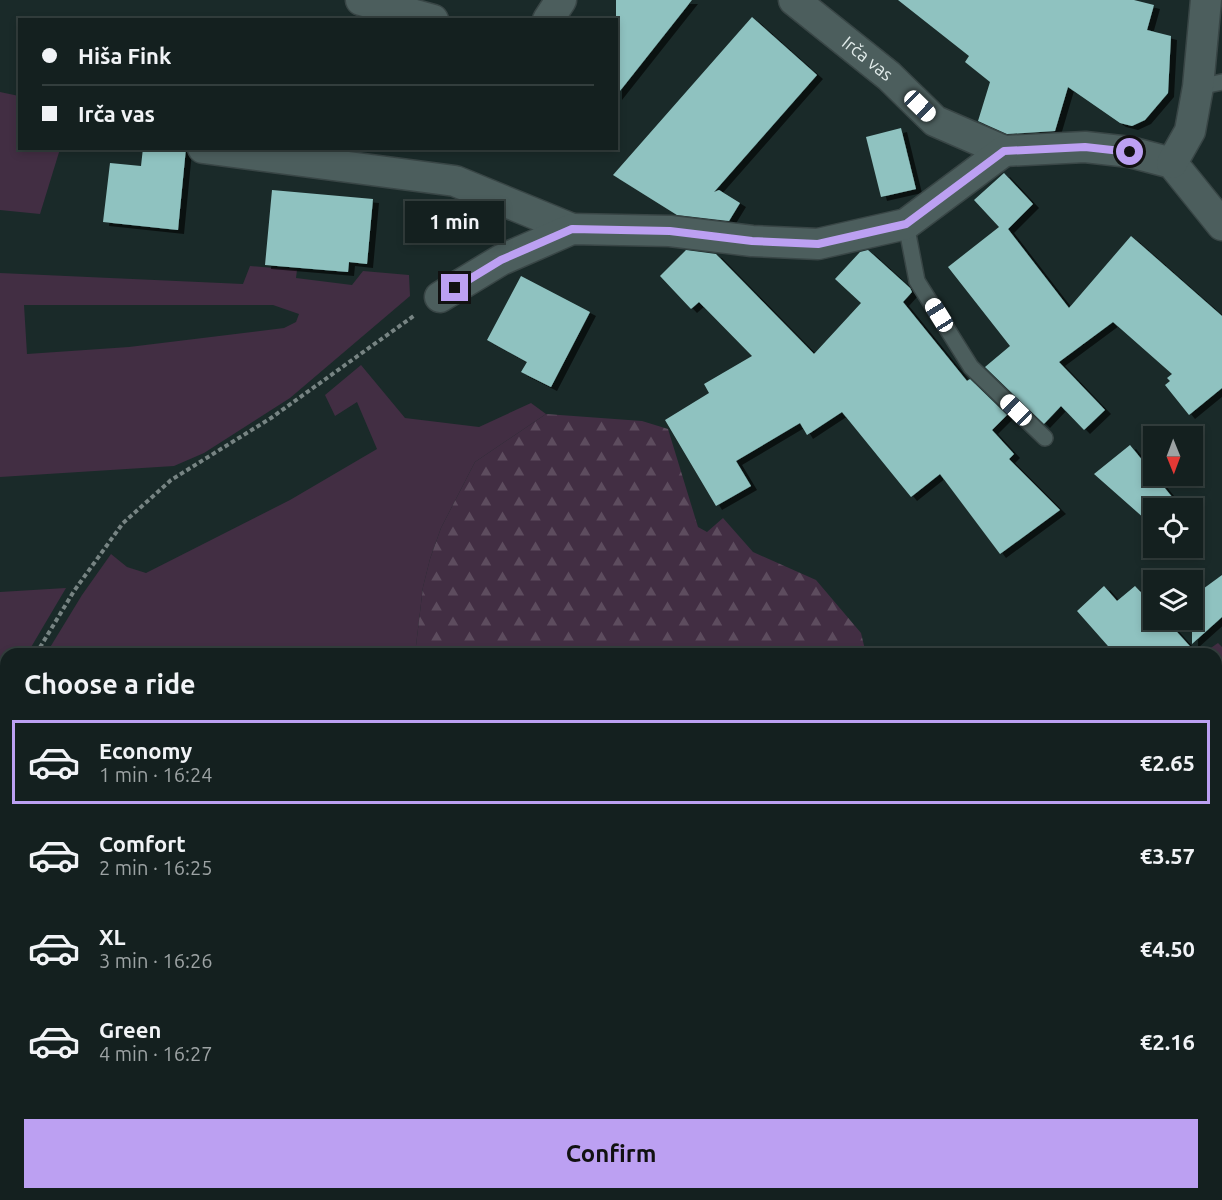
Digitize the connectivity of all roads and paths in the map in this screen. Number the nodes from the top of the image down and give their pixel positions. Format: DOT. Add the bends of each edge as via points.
graph roads {
  1 [pos="361,0"];
  2 [pos="561,0"];
  3 [pos="794,0"];
  4 [pos="1206,0"];
  5 [pos="426,18"];
  6 [pos="549,18"];
  7 [pos="1210,84"];
  8 [pos="218,150"];
  9 [pos="1004,151"];
  10 [pos="1172,163"];
  11 [pos="906,224"];
  12 [pos="1222,225"];
  13 [pos="572,229"];
  14 [pos="440,297"];
  15 [pos="1045,438"];
  16 [pos="40,648"];
  1 -- 5 [label="street"];
  2 -- 6 [label="street"];
  3 -- 9 [label="street, Irča vas" via="889,76 935,121"];
  4 -- 7 [label="street"];
  7 -- 10 [label="street"];
  8 -- 13 [label="street" via="455,181"];
  9 -- 10 [label="street, Irča vas" via="1085,147 1130,152"];
  9 -- 11 [label="street"];
  10 -- 12 [label="street"];
  11 -- 13 [label="street" via="818,244 670,231"];
  11 -- 15 [label="lane" via="917,281 971,367"];
  13 -- 14 [label="street" via="501,260"];
  14 -- 16 [label="path" via="271,417 171,480 123,523 74,591"];
}
